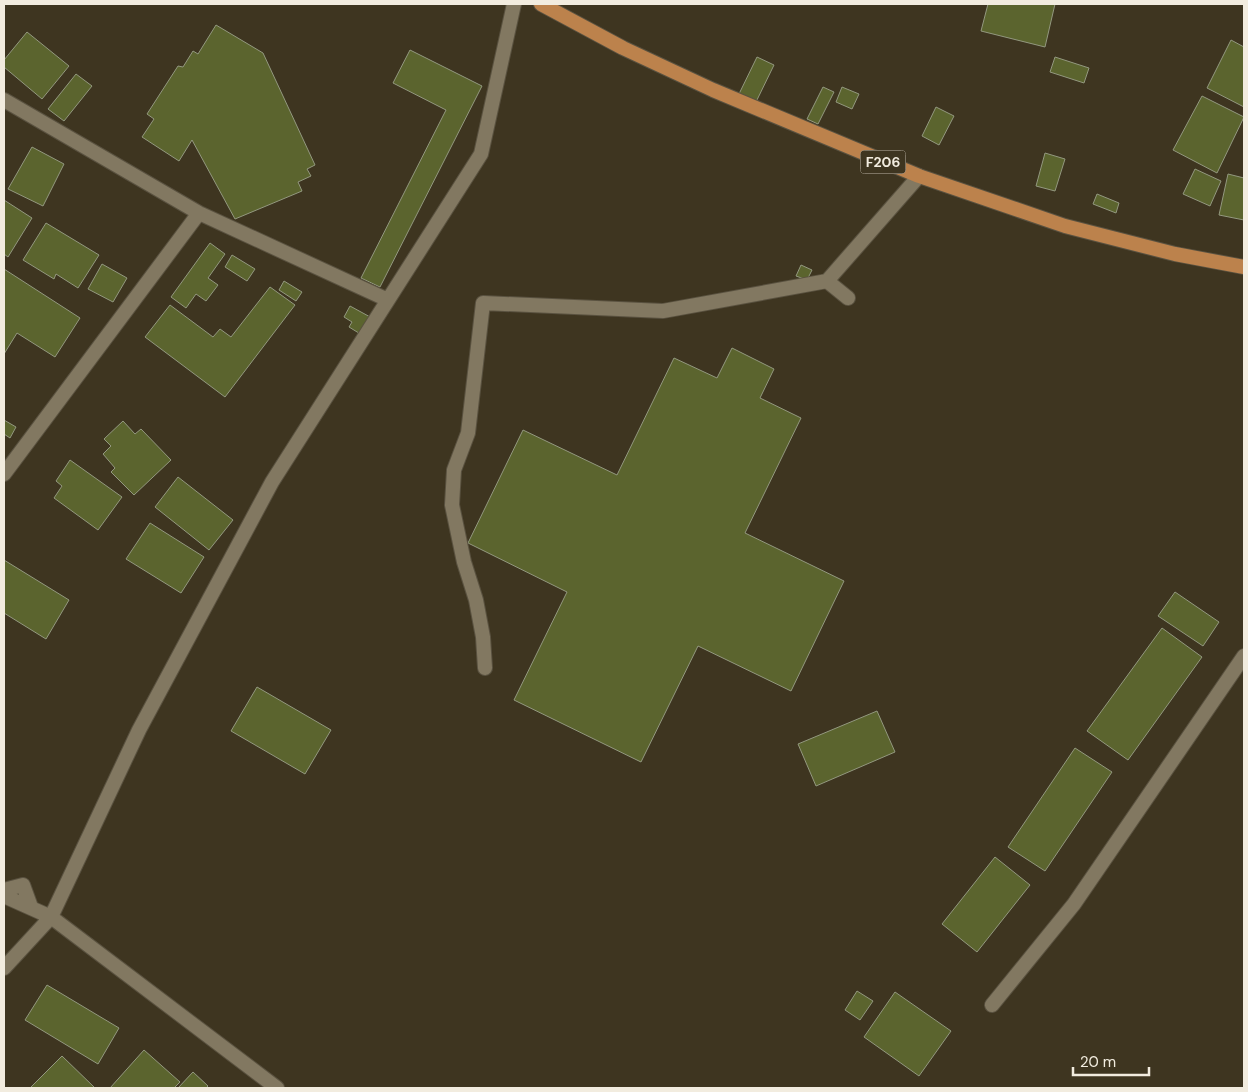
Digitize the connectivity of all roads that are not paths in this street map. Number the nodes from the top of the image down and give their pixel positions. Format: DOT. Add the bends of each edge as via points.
graph roads {
  1 [pos="514,4"];
  2 [pos="541,4"];
  3 [pos="4,100"];
  4 [pos="919,176"];
  5 [pos="199,213"];
  6 [pos="1244,267"];
  7 [pos="827,281"];
  8 [pos="848,298"];
  9 [pos="388,300"];
  10 [pos="4,474"];
  11 [pos="1244,656"];
  12 [pos="485,668"];
  13 [pos="4,890"];
  14 [pos="4,896"];
  15 [pos="31,907"];
  16 [pos="51,917"];
  17 [pos="4,968"];
  18 [pos="992,1005"];
  19 [pos="276,1088"];
  1 -- 9 [label="street" via="481,154"];
  2 -- 4 [label="main road, F206" via="623,48 713,90"];
  3 -- 5 [label="street"];
  4 -- 6 [label="main road, F206" via="1065,226 1176,254"];
  4 -- 7 [label="street"];
  5 -- 9 [label="street"];
  5 -- 10 [label="street"];
  7 -- 8 [label="street"];
  7 -- 12 [label="street" via="662,311 483,303 468,433 454,470 452,505 476,600"];
  9 -- 16 [label="street" via="272,482 139,730"];
  11 -- 18 [label="street" via="1074,904"];
  13 -- 15 [label="street" via="23,885"];
  14 -- 15 [label="street"];
  15 -- 16 [label="street"];
  16 -- 17 [label="street"];
  16 -- 19 [label="street"];
}
